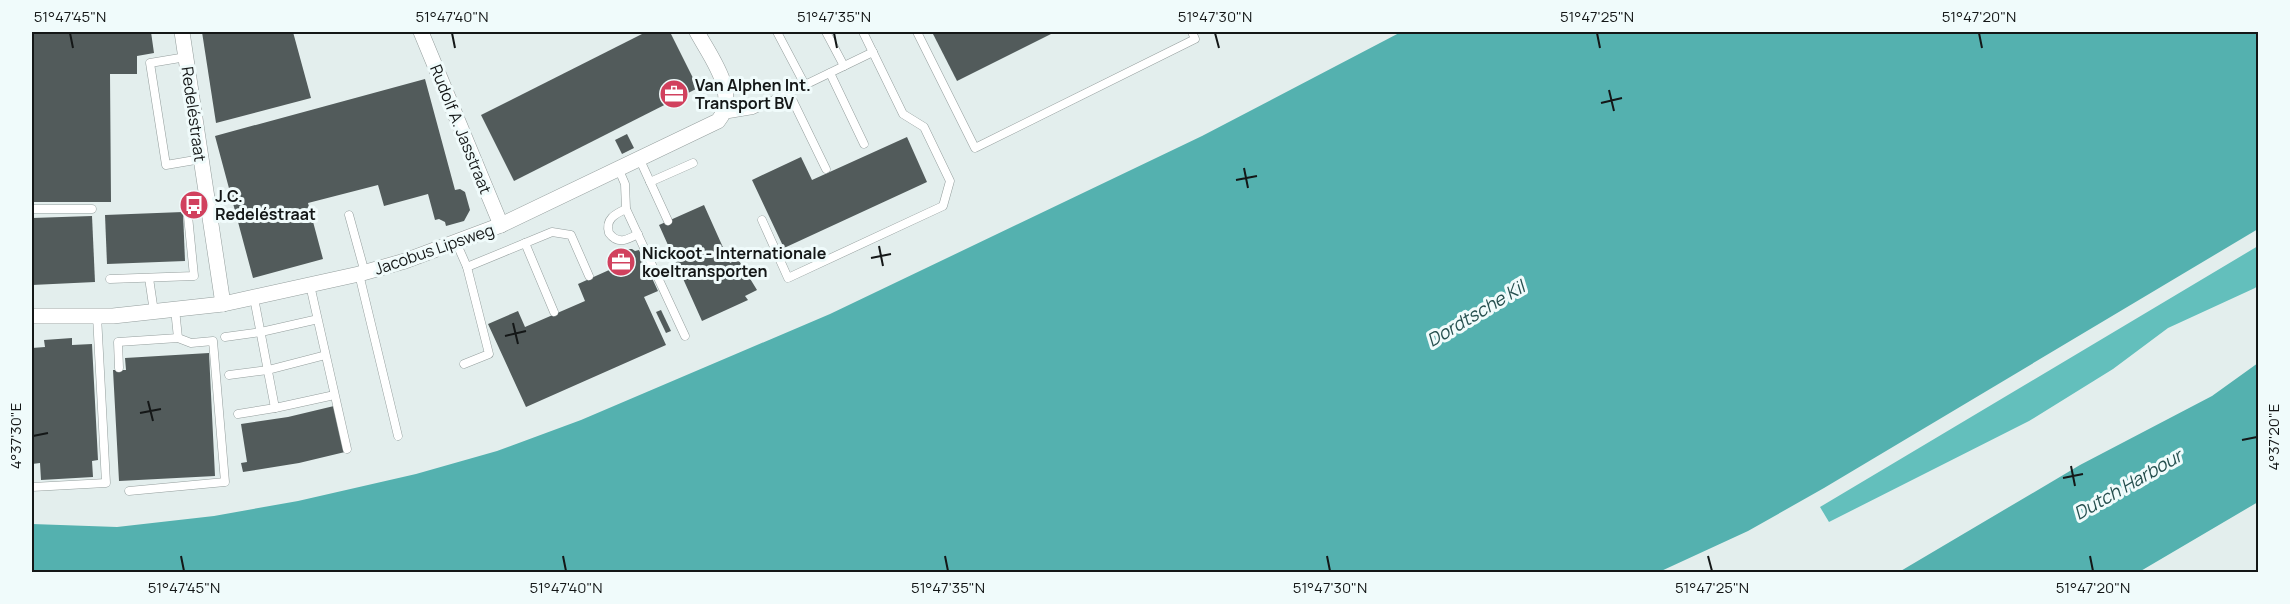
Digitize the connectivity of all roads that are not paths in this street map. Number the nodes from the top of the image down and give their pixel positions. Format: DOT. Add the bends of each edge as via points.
graph roads {
  1 [pos="182,32"];
  2 [pos="421,32"];
  3 [pos="697,32"];
  4 [pos="777,32"];
  5 [pos="826,32"];
  6 [pos="863,32"];
  7 [pos="917,32"];
  8 [pos="1192,32"];
  9 [pos="873,52"];
  10 [pos="186,57"];
  11 [pos="844,66"];
  12 [pos="830,73"];
  13 [pos="805,85"];
  14 [pos="789,93"];
  15 [pos="723,115"];
  16 [pos="864,144"];
  17 [pos="201,159"];
  18 [pos="640,160"];
  19 [pos="693,163"];
  20 [pos="826,169"];
  21 [pos="619,170"];
  22 [pos="650,182"];
  23 [pos="187,206"];
  24 [pos="32,209"];
  25 [pos="92,209"];
  26 [pos="627,209"];
  27 [pos="349,215"];
  28 [pos="762,220"];
  29 [pos="668,221"];
  30 [pos="501,225"];
  31 [pos="638,234"];
  32 [pos="456,242"];
  33 [pos="525,243"];
  34 [pos="466,267"];
  35 [pos="362,273"];
  36 [pos="589,276"];
  37 [pos="149,278"];
  38 [pos="110,279"];
  39 [pos="310,285"];
  40 [pos="254,297"];
  41 [pos="223,304"];
  42 [pos="175,309"];
  43 [pos="153,312"];
  44 [pos="554,312"];
  45 [pos="32,316"];
  46 [pos="97,316"];
  47 [pos="314,320"];
  48 [pos="261,332"];
  49 [pos="685,336"];
  50 [pos="225,337"];
  51 [pos="178,338"];
  52 [pos="322,356"];
  53 [pos="464,364"];
  54 [pos="119,368"];
  55 [pos="268,370"];
  56 [pos="229,375"];
  57 [pos="330,396"];
  58 [pos="276,408"];
  59 [pos="238,414"];
  60 [pos="398,436"];
  61 [pos="347,449"];
  62 [pos="32,486"];
  63 [pos="129,490"];
  1 -- 10 [label="street, Redeléstraat"];
  2 -- 30 [label="street, Rudolf A. Jasstraat"];
  3 -- 15 [label="street" via="727,93"];
  4 -- 13 [label="lane"];
  5 -- 11 [label="lane"];
  6 -- 9 [label="lane"];
  7 -- 8 [label="lane" via="975,148 1195,39"];
  9 -- 11 [label="lane"];
  9 -- 28 [label="lane" via="903,114 924,127 950,181 943,206 788,278"];
  10 -- 17 [label="street, Redeléstraat"];
  10 -- 17 [label="lane" via="150,63 166,165"];
  11 -- 12 [label="lane"];
  12 -- 13 [label="lane"];
  12 -- 16 [label="lane"];
  13 -- 14 [label="lane"];
  14 -- 15 [label="lane" via="753,110"];
  14 -- 20 [label="lane"];
  15 -- 18 [label="street, Jacobus Lipsweg" via="711,126"];
  17 -- 41 [label="street, Redeléstraat"];
  18 -- 21 [label="street, Jacobus Lipsweg"];
  18 -- 22 [label="lane"];
  19 -- 22 [label="lane"];
  21 -- 26 [label="lane" via="626,184"];
  21 -- 30 [label="street, Jacobus Lipsweg"];
  22 -- 29 [label="lane"];
  23 -- 37 [label="lane" via="194,276"];
  24 -- 25 [label="lane"];
  26 -- 31 [label="lane"];
  26 -- 31 [label="lane" via="610,218 609,233 621,241"];
  27 -- 35 [label="lane"];
  30 -- 32 [label="street, Jacobus Lipsweg"];
  31 -- 49 [label="lane"];
  32 -- 34 [label="lane"];
  32 -- 35 [label="street, Jacobus Lipsweg"];
  33 -- 34 [label="lane"];
  33 -- 36 [label="lane" via="552,232 571,235"];
  33 -- 44 [label="lane"];
  34 -- 53 [label="lane" via="489,354"];
  35 -- 39 [label="street, Jacobus Lipsweg"];
  35 -- 60 [label="lane"];
  37 -- 38 [label="lane"];
  37 -- 43 [label="lane"];
  39 -- 40 [label="street, Jacobus Lipsweg"];
  39 -- 61 [label="lane"];
  40 -- 41 [label="street, Jacobus Lipsweg"];
  40 -- 48 [label="lane"];
  41 -- 42 [label="street, Jacobus Lipsweg"];
  42 -- 43 [label="street, Jacobus Lipsweg"];
  42 -- 51 [label="lane"];
  43 -- 46 [label="street, Jacobus Lipsweg"];
  45 -- 46 [label="street, Jacobus Lipsweg"];
  46 -- 62 [label="lane" via="106,483"];
  47 -- 48 [label="lane"];
  48 -- 50 [label="lane"];
  48 -- 55 [label="lane"];
  51 -- 54 [label="lane" via="118,342"];
  51 -- 63 [label="lane" via="190,343 213,341 225,482"];
  52 -- 55 [label="lane"];
  55 -- 56 [label="lane"];
  55 -- 58 [label="lane"];
  57 -- 58 [label="lane"];
  58 -- 59 [label="lane"];
}
